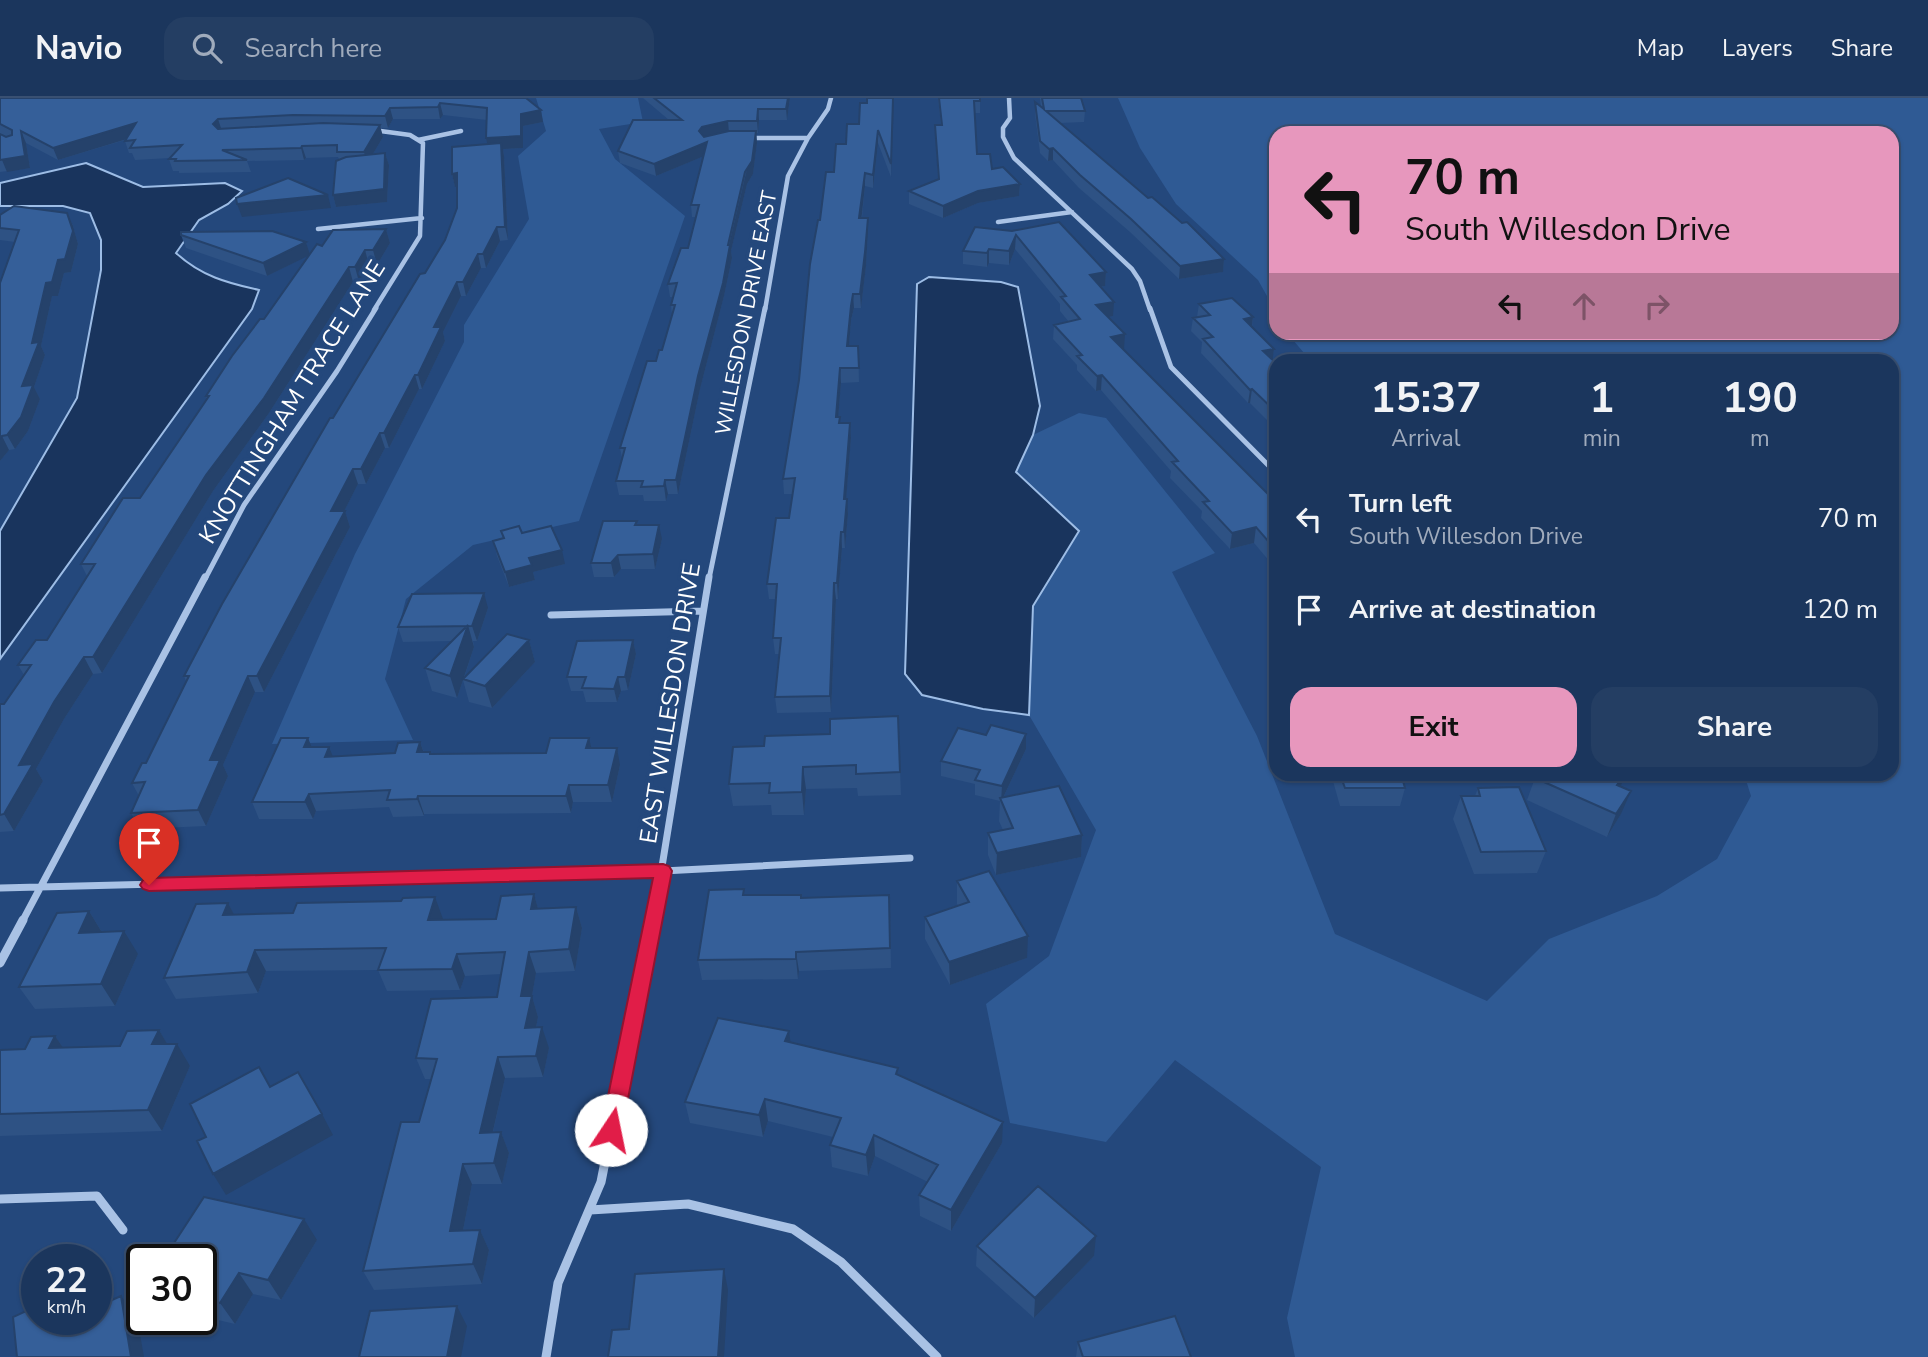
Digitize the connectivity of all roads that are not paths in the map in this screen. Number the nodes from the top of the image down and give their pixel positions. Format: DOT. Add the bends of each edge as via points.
graph roads {
  1 [pos="831,98"];
  2 [pos="1009,98"];
  3 [pos="361,131"];
  4 [pos="461,131"];
  5 [pos="743,138"];
  6 [pos="808,138"];
  7 [pos="418,140"];
  8 [pos="1072,212"];
  9 [pos="422,218"];
  10 [pos="998,222"];
  11 [pos="318,229"];
  12 [pos="1269,466"];
  13 [pos="716,543"];
  14 [pos="702,611"];
  15 [pos="551,615"];
  16 [pos="910,858"];
  17 [pos="663,871"];
  18 [pos="0,888"];
  19 [pos="41,888"];
  20 [pos="0,963"];
  21 [pos="0,1199"];
  22 [pos="590,1210"];
  23 [pos="123,1230"];
  24 [pos="546,1357"];
  25 [pos="937,1357"];
  1 -- 6 [label="street, WILLESDON DRIVE EAST"];
  2 -- 8 [label="street" via="1005,146"];
  3 -- 7 [label="street" via="396,132"];
  4 -- 7 [label="street"];
  5 -- 6 [label="street"];
  6 -- 13 [label="street, WILLESDON DRIVE EAST" via="788,176"];
  7 -- 9 [label="street, KNOTTINGHAM TRACE LANE" via="423,143"];
  8 -- 10 [label="street"];
  8 -- 12 [label="street" via="1140,281 1171,368"];
  9 -- 11 [label="street"];
  9 -- 19 [label="street, KNOTTINGHAM TRACE LANE" via="420,236 365,326 244,505"];
  13 -- 14 [label="street, EAST WILLESDON DRIVE"];
  14 -- 15 [label="street"];
  14 -- 17 [label="street, EAST WILLESDON DRIVE"];
  16 -- 17 [label="street"];
  17 -- 19 [label="street"];
  17 -- 22 [label="street, EAST WILLESDON DRIVE" via="601,1182"];
  18 -- 19 [label="street"];
  19 -- 20 [label="street, KNOTTINGHAM TRACE LANE"];
  21 -- 23 [label="street" via="97,1196"];
  22 -- 24 [label="street, EAST WILLESDON DRIVE" via="558,1283"];
  22 -- 25 [label="street" via="688,1204 793,1229 841,1262"];
}
